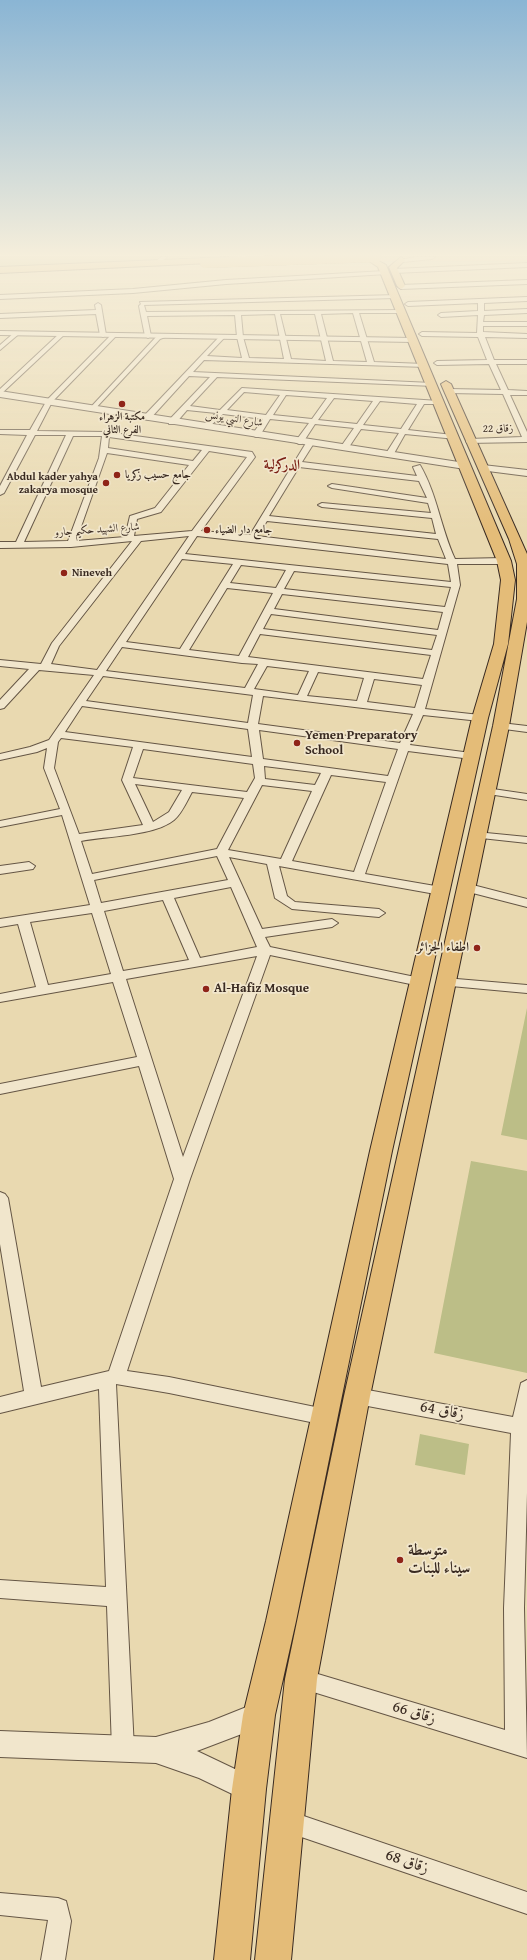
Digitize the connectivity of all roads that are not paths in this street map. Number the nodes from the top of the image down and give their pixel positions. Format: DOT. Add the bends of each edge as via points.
graph roads {
  1 [pos="47,348"];
  2 [pos="101,348"];
  3 [pos="148,348"];
  4 [pos="211,348"];
  5 [pos="243,348"];
  6 [pos="286,348"];
  7 [pos="326,348"];
  8 [pos="366,348"];
  9 [pos="423,348"];
  10 [pos="486,348"];
  11 [pos="202,358"];
  12 [pos="246,360"];
  13 [pos="288,361"];
  14 [pos="330,362"];
  15 [pos="492,362"];
  16 [pos="527,362"];
  17 [pos="371,364"];
  18 [pos="430,364"];
  19 [pos="187,374"];
  20 [pos="216,375"];
  21 [pos="506,392"];
  22 [pos="0,393"];
  23 [pos="284,393"];
  24 [pos="527,393"];
  25 [pos="435,395"];
  26 [pos="332,396"];
  27 [pos="378,399"];
  28 [pos="49,401"];
  29 [pos="186,408"];
  30 [pos="92,409"];
  31 [pos="223,410"];
  32 [pos="268,416"];
  33 [pos="146,418"];
  34 [pos="313,421"];
  35 [pos="172,422"];
  36 [pos="358,426"];
  37 [pos="207,427"];
  38 [pos="0,432"];
  39 [pos="31,432"];
  40 [pos="404,432"];
  41 [pos="71,433"];
  42 [pos="106,434"];
  43 [pos="256,435"];
  44 [pos="462,439"];
  45 [pos="527,440"];
  46 [pos="299,442"];
  47 [pos="310,443"];
  48 [pos="207,448"];
  49 [pos="344,448"];
  50 [pos="104,450"];
  51 [pos="389,455"];
  52 [pos="195,464"];
  53 [pos="297,464"];
  54 [pos="417,466"];
  55 [pos="474,467"];
  56 [pos="12,469"];
  57 [pos="0,470"];
  58 [pos="527,473"];
  59 [pos="423,479"];
  60 [pos="0,493"];
  61 [pos="326,496"];
  62 [pos="432,501"];
  63 [pos="434,516"];
  64 [pos="264,518"];
  65 [pos="195,533"];
  66 [pos="441,536"];
  67 [pos="252,538"];
  68 [pos="133,539"];
  69 [pos="71,544"];
  70 [pos="0,545"];
  71 [pos="18,546"];
  72 [pos="180,556"];
  73 [pos="504,561"];
  74 [pos="239,562"];
  75 [pos="452,562"];
  76 [pos="525,564"];
  77 [pos="291,568"];
  78 [pos="225,585"];
  79 [pos="456,585"];
  80 [pos="280,591"];
  81 [pos="449,610"];
  82 [pos="269,611"];
  83 [pos="258,631"];
  84 [pos="443,632"];
  85 [pos="119,644"];
  86 [pos="183,652"];
  87 [pos="437,653"];
  88 [pos="242,660"];
  89 [pos="0,663"];
  90 [pos="264,663"];
  91 [pos="40,667"];
  92 [pos="315,669"];
  93 [pos="100,672"];
  94 [pos="370,676"];
  95 [pos="428,683"];
  96 [pos="253,692"];
  97 [pos="5,693"];
  98 [pos="301,698"];
  99 [pos="79,703"];
  100 [pos="360,705"];
  101 [pos="0,706"];
  102 [pos="420,711"];
  103 [pos="480,718"];
  104 [pos="253,726"];
  105 [pos="501,726"];
  106 [pos="527,729"];
  107 [pos="55,738"];
  108 [pos="139,746"];
  109 [pos="404,747"];
  110 [pos="471,756"];
  111 [pos="0,757"];
  112 [pos="257,761"];
  113 [pos="327,771"];
  114 [pos="127,780"];
  115 [pos="392,780"];
  116 [pos="258,781"];
  117 [pos="188,789"];
  118 [pos="319,789"];
  119 [pos="486,791"];
  120 [pos="251,796"];
  121 [pos="527,798"];
  122 [pos="66,810"];
  123 [pos="0,824"];
  124 [pos="150,827"];
  125 [pos="476,835"];
  126 [pos="74,840"];
  127 [pos="527,840"];
  128 [pos="221,852"];
  129 [pos="272,861"];
  130 [pos="285,863"];
  131 [pos="29,866"];
  132 [pos="0,870"];
  133 [pos="358,876"];
  134 [pos="88,878"];
  135 [pos="234,883"];
  136 [pos="465,887"];
  137 [pos="441,891"];
  138 [pos="167,895"];
  139 [pos="527,903"];
  140 [pos="97,908"];
  141 [pos="379,913"];
  142 [pos="23,919"];
  143 [pos="0,923"];
  144 [pos="332,923"];
  145 [pos="258,934"];
  146 [pos="265,950"];
  147 [pos="196,962"];
  148 [pos="118,975"];
  149 [pos="432,982"];
  150 [pos="527,989"];
  151 [pos="43,990"];
  152 [pos="0,998"];
  153 [pos="145,1060"];
  154 [pos="0,1088"];
  155 [pos="182,1179"];
  156 [pos="0,1198"];
  157 [pos="112,1378"];
  158 [pos="527,1388"];
  159 [pos="357,1396"];
  160 [pos="34,1397"];
  161 [pos="0,1405"];
  162 [pos="325,1417"];
  163 [pos="524,1427"];
  164 [pos="0,1589"];
  165 [pos="117,1597"];
  166 [pos="301,1679"];
  167 [pos="259,1715"];
  168 [pos="0,1744"];
  169 [pos="522,1745"];
  170 [pos="123,1749"];
  171 [pos="156,1750"];
  172 [pos="248,1789"];
  173 [pos="286,1821"];
  174 [pos="527,1903"];
  175 [pos="0,1904"];
  176 [pos="53,1960"];
  177 [pos="232,1960"];
  178 [pos="273,1960"];
  1 -- 22 [label="street"];
  2 -- 28 [label="street"];
  3 -- 30 [label="street"];
  4 -- 11 [label="street"];
  5 -- 12 [label="street"];
  6 -- 13 [label="street"];
  7 -- 14 [label="street"];
  8 -- 17 [label="street"];
  9 -- 18 [label="main road"];
  10 -- 15 [label="street"];
  11 -- 12 [label="street"];
  11 -- 19 [label="street"];
  12 -- 13 [label="street"];
  13 -- 14 [label="street"];
  14 -- 17 [label="street"];
  15 -- 16 [label="street"];
  15 -- 18 [label="street"];
  15 -- 21 [label="street"];
  17 -- 18 [label="street"];
  18 -- 25 [label="main road"];
  19 -- 20 [label="street"];
  19 -- 33 [label="street"];
  20 -- 25 [label="street"];
  20 -- 29 [label="street"];
  21 -- 24 [label="street"];
  21 -- 25 [label="street"];
  21 -- 45 [label="street"];
  22 -- 28 [label="street, شارع النبي يونس"];
  23 -- 26 [label="street"];
  23 -- 31 [label="street" via="242,390"];
  23 -- 32 [label="street"];
  25 -- 27 [label="street"];
  25 -- 40 [label="street"];
  25 -- 44 [label="main road"];
  26 -- 27 [label="street"];
  26 -- 34 [label="street"];
  27 -- 36 [label="street"];
  28 -- 30 [label="street, شارع النبي يونس"];
  28 -- 39 [label="street"];
  29 -- 31 [label="street, زقاق 22"];
  29 -- 35 [label="street"];
  30 -- 33 [label="street, شارع النبي يونس"];
  31 -- 32 [label="street, زقاق 22"];
  31 -- 37 [label="street"];
  32 -- 34 [label="street, زقاق 22"];
  32 -- 43 [label="street"];
  33 -- 35 [label="street, شارع النبي يونس"];
  34 -- 36 [label="street, زقاق 22"];
  34 -- 46 [label="street"];
  35 -- 37 [label="street, شارع النبي يونس"];
  36 -- 40 [label="street, زقاق 22"];
  36 -- 49 [label="street"];
  37 -- 43 [label="street, شارع النبي يونس"];
  38 -- 39 [label="street"];
  39 -- 41 [label="street"];
  39 -- 56 [label="street"];
  40 -- 44 [label="street, زقاق 22"];
  40 -- 51 [label="street"];
  41 -- 42 [label="street"];
  41 -- 71 [label="street"];
  42 -- 48 [label="street"];
  42 -- 50 [label="street"];
  43 -- 46 [label="street, شارع النبي يونس"];
  44 -- 45 [label="street, زقاق 22"];
  44 -- 55 [label="main road"];
  46 -- 47 [label="street, شارع النبي يونس"];
  47 -- 49 [label="street, شارع النبي يونس"];
  47 -- 53 [label="street"];
  48 -- 52 [label="street"];
  48 -- 65 [label="street" via="249,454 251,457"];
  49 -- 51 [label="street, شارع النبي يونس"];
  50 -- 52 [label="street"];
  50 -- 69 [label="street"];
  51 -- 55 [label="street, شارع النبي يونس"];
  52 -- 68 [label="street" via="158,510 132,518"];
  53 -- 61 [label="street"];
  53 -- 64 [label="street"];
  54 -- 59 [label="street"];
  55 -- 58 [label="street, شارع النبي يونس"];
  55 -- 73 [label="main road"];
  55 -- 76 [label="main road" via="515,539"];
  56 -- 57 [label="street"];
  56 -- 60 [label="street"];
  59 -- 61 [label="street"];
  59 -- 62 [label="street"];
  61 -- 62 [label="street"];
  61 -- 63 [label="street"];
  61 -- 64 [label="street"];
  61 -- 66 [label="street"];
  62 -- 63 [label="street"];
  63 -- 66 [label="street"];
  64 -- 67 [label="street"];
  65 -- 67 [label="street, شارع الشهيد حكيم جارو"];
  65 -- 68 [label="street, شارع الشهيد حكيم جارو"];
  65 -- 72 [label="street"];
  66 -- 75 [label="street"];
  67 -- 75 [label="street, شارع الشهيد حكيم جارو"];
  68 -- 69 [label="street, شارع الشهيد حكيم جارو"];
  68 -- 91 [label="street"];
  69 -- 71 [label="street, شارع الشهيد حكيم جارو"];
  70 -- 71 [label="street, شارع الشهيد حكيم جارو"];
  72 -- 74 [label="street"];
  72 -- 85 [label="street"];
  73 -- 75 [label="street, شارع الشهيد حكيم جارو"];
  73 -- 103 [label="main road" via="508,580 501,644"];
  74 -- 77 [label="street"];
  74 -- 78 [label="street"];
  75 -- 79 [label="street"];
  76 -- 105 [label="main road" via="524,599"];
  77 -- 79 [label="street"];
  77 -- 80 [label="street"];
  78 -- 80 [label="street"];
  78 -- 86 [label="street"];
  79 -- 81 [label="street"];
  80 -- 81 [label="street"];
  80 -- 82 [label="street"];
  81 -- 84 [label="street"];
  82 -- 83 [label="street"];
  82 -- 84 [label="street"];
  83 -- 87 [label="street"];
  83 -- 88 [label="street"];
  84 -- 87 [label="street"];
  85 -- 86 [label="street"];
  85 -- 93 [label="street"];
  86 -- 88 [label="street"];
  87 -- 95 [label="street"];
  88 -- 90 [label="street"];
  89 -- 91 [label="street"];
  90 -- 92 [label="street"];
  90 -- 96 [label="street"];
  91 -- 93 [label="street"];
  91 -- 97 [label="street"];
  92 -- 94 [label="street"];
  92 -- 98 [label="street"];
  93 -- 96 [label="street"];
  93 -- 99 [label="street"];
  94 -- 95 [label="street"];
  94 -- 100 [label="street"];
  95 -- 102 [label="street"];
  96 -- 98 [label="street"];
  96 -- 104 [label="street"];
  97 -- 101 [label="street"];
  98 -- 100 [label="street"];
  99 -- 104 [label="street"];
  99 -- 107 [label="street"];
  100 -- 102 [label="street"];
  102 -- 103 [label="street"];
  102 -- 109 [label="street"];
  103 -- 110 [label="main road"];
  104 -- 109 [label="street"];
  104 -- 112 [label="street"];
  105 -- 106 [label="street"];
  105 -- 119 [label="main road"];
  107 -- 108 [label="street"];
  107 -- 111 [label="street" via="33,750"];
  107 -- 122 [label="street" via="49,768"];
  108 -- 112 [label="street"];
  108 -- 114 [label="street"];
  109 -- 110 [label="street"];
  109 -- 115 [label="street"];
  110 -- 137 [label="main road"];
  112 -- 113 [label="street"];
  112 -- 116 [label="street" via="260,778"];
  113 -- 115 [label="street"];
  113 -- 118 [label="street"];
  114 -- 117 [label="street"];
  114 -- 124 [label="street"];
  115 -- 133 [label="street"];
  116 -- 118 [label="street"];
  116 -- 120 [label="street"];
  117 -- 120 [label="street"];
  117 -- 124 [label="street" via="172,817 166,822"];
  118 -- 130 [label="street"];
  119 -- 121 [label="street"];
  119 -- 125 [label="main road"];
  120 -- 128 [label="street"];
  122 -- 123 [label="street"];
  122 -- 126 [label="street"];
  124 -- 126 [label="street"];
  125 -- 127 [label="street"];
  125 -- 136 [label="main road"];
  126 -- 134 [label="street"];
  128 -- 129 [label="street"];
  128 -- 134 [label="street"];
  128 -- 135 [label="street"];
  129 -- 130 [label="street"];
  129 -- 141 [label="street" via="281,898 286,903"];
  130 -- 133 [label="street"];
  131 -- 132 [label="street"];
  133 -- 137 [label="street"];
  134 -- 140 [label="street"];
  135 -- 138 [label="street"];
  135 -- 145 [label="street"];
  136 -- 139 [label="street"];
  136 -- 149 [label="main road"];
  137 -- 149 [label="main road"];
  138 -- 140 [label="street"];
  138 -- 147 [label="street"];
  140 -- 142 [label="street"];
  140 -- 148 [label="street"];
  142 -- 143 [label="street"];
  142 -- 151 [label="street"];
  144 -- 145 [label="street"];
  145 -- 146 [label="street"];
  146 -- 147 [label="street"];
  146 -- 149 [label="street"];
  146 -- 155 [label="street"];
  147 -- 148 [label="street"];
  148 -- 151 [label="street"];
  148 -- 153 [label="street"];
  149 -- 150 [label="street"];
  149 -- 159 [label="main road"];
  149 -- 162 [label="main road" via="381,1151"];
  151 -- 152 [label="street"];
  153 -- 154 [label="street"];
  153 -- 155 [label="street"];
  155 -- 157 [label="street"];
  156 -- 160 [label="street"];
  157 -- 160 [label="street"];
  157 -- 162 [label="street" via="169,1385"];
  157 -- 165 [label="street"];
  158 -- 163 [label="street"];
  159 -- 163 [label="street, زقاق 64"];
  159 -- 166 [label="main road"];
  160 -- 161 [label="street"];
  162 -- 167 [label="main road" via="282,1622"];
  163 -- 169 [label="street" via="514,1608"];
  164 -- 165 [label="street"];
  165 -- 170 [label="street"];
  166 -- 169 [label="street, زقاق 66"];
  166 -- 173 [label="main road"];
  167 -- 171 [label="street" via="209,1736"];
  167 -- 172 [label="main road"];
  168 -- 170 [label="street"];
  170 -- 171 [label="street"];
  171 -- 172 [label="street" via="204,1766"];
  172 -- 177 [label="main road"];
  173 -- 174 [label="street, زقاق 68"];
  173 -- 178 [label="main road"];
  175 -- 176 [label="street" via="58,1909 60,1921"];
}
